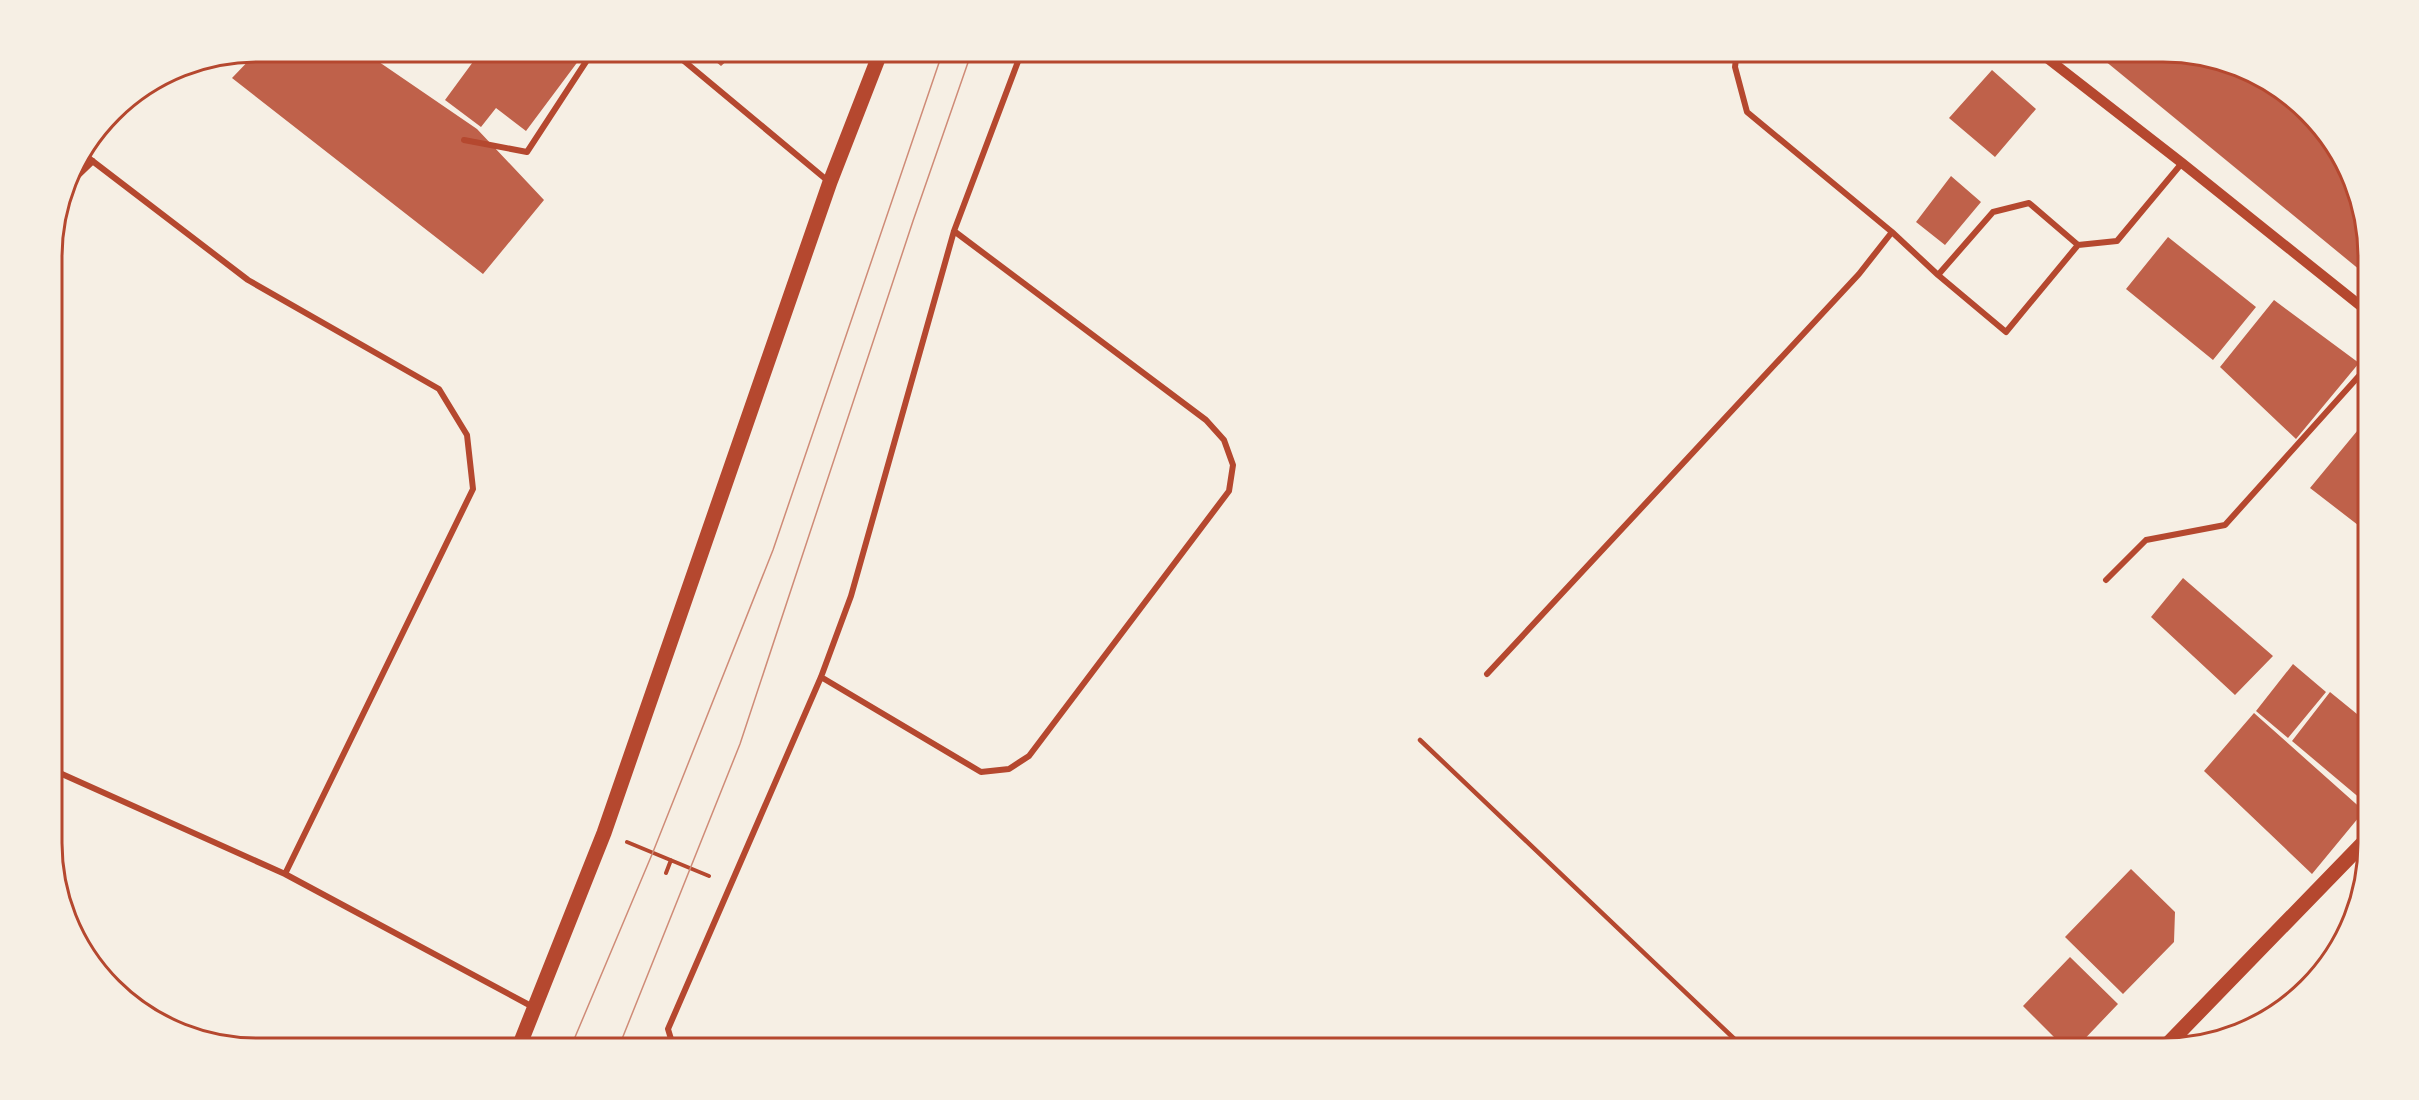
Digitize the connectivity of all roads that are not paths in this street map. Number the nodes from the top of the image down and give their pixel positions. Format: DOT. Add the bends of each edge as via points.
graph roads {
  1 [pos="586,62"];
  2 [pos="685,62"];
  3 [pos="877,62"];
  4 [pos="1018,62"];
  5 [pos="1736,62"];
  6 [pos="2052,62"];
  7 [pos="464,140"];
  8 [pos="89,158"];
  9 [pos="93,161"];
  10 [pos="2182,163"];
  11 [pos="80,173"];
  12 [pos="830,182"];
  13 [pos="954,231"];
  14 [pos="1892,232"];
  15 [pos="2078,245"];
  16 [pos="1938,275"];
  17 [pos="2358,304"];
  18 [pos="2358,377"];
  19 [pos="2106,580"];
  20 [pos="1487,674"];
  21 [pos="821,677"];
  22 [pos="1420,740"];
  23 [pos="62,774"];
  24 [pos="2358,849"];
  25 [pos="285,874"];
  26 [pos="536,1009"];
  27 [pos="523,1038"];
  28 [pos="671,1038"];
  29 [pos="1733,1038"];
  30 [pos="2174,1038"];
  1 -- 7 [label="street" via="527,152"];
  2 -- 12 [label="street"];
  3 -- 12 [label="main road"];
  4 -- 13 [label="street"];
  5 -- 14 [label="street" via="1747,112"];
  6 -- 10 [label="street"];
  8 -- 9 [label="street"];
  9 -- 11 [label="street"];
  9 -- 25 [label="street" via="248,280 439,389 467,435 473,489"];
  10 -- 15 [label="street" via="2117,241"];
  10 -- 17 [label="street"];
  12 -- 26 [label="main road" via="604,833"];
  13 -- 21 [label="street" via="851,596"];
  13 -- 21 [label="street" via="1206,420 1224,440 1233,465 1229,491 1029,756 1009,769 981,772"];
  14 -- 16 [label="street"];
  14 -- 20 [label="street" via="1859,274"];
  15 -- 16 [label="street" via="2029,203 1993,212"];
  15 -- 16 [label="street" via="2006,332"];
  18 -- 19 [label="street" via="2225,525 2146,540"];
  21 -- 28 [label="street" via="668,1029"];
  22 -- 29 [label="lane"];
  23 -- 25 [label="street"];
  24 -- 30 [label="main road"];
  25 -- 26 [label="street"];
  26 -- 27 [label="main road"];
}
